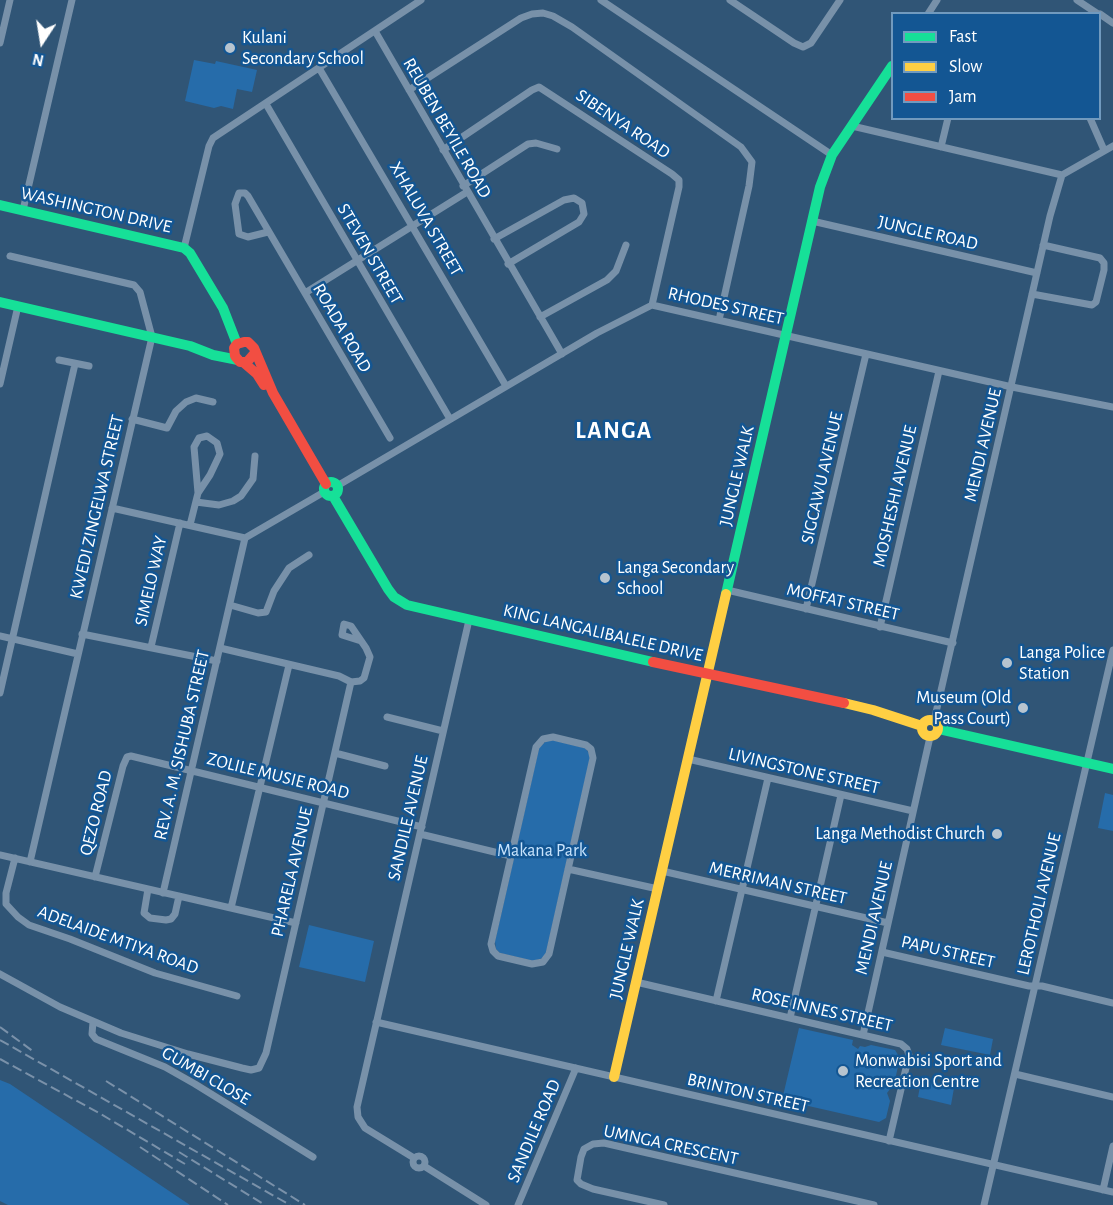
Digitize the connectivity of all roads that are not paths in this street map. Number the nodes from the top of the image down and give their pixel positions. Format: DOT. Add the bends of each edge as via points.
graph roads {
  1 [pos="10,0"];
  2 [pos="72,0"];
  3 [pos="421,0"];
  4 [pos="601,0"];
  5 [pos="730,0"];
  6 [pos="840,0"];
  7 [pos="1077,0"];
  8 [pos="1086,2"];
  9 [pos="742,3"];
  10 [pos="375,31"];
  11 [pos="0,43"];
  12 [pos="319,68"];
  13 [pos="891,68"];
  14 [pos="409,90"];
  15 [pos="266,104"];
  16 [pos="948,120"];
  17 [pos="1091,120"];
  18 [pos="852,126"];
  19 [pos="1113,146"];
  20 [pos="941,147"];
  21 [pos="557,149"];
  22 [pos="443,150"];
  23 [pos="1104,150"];
  24 [pos="832,155"];
  25 [pos="1062,175"];
  26 [pos="465,189"];
  27 [pos="0,205"];
  28 [pos="23,210"];
  29 [pos="812,221"];
  30 [pos="413,226"];
  31 [pos="268,232"];
  32 [pos="494,239"];
  33 [pos="626,245"];
  34 [pos="1043,245"];
  35 [pos="184,248"];
  36 [pos="10,256"];
  37 [pos="357,261"];
  38 [pos="508,264"];
  39 [pos="1037,273"];
  40 [pos="305,293"];
  41 [pos="1032,294"];
  42 [pos="0,302"];
  43 [pos="652,305"];
  44 [pos="18,306"];
  45 [pos="540,317"];
  46 [pos="719,320"];
  47 [pos="786,336"];
  48 [pos="152,337"];
  49 [pos="240,345"];
  50 [pos="190,346"];
  51 [pos="254,354"];
  52 [pos="562,354"];
  53 [pos="866,354"];
  54 [pos="59,360"];
  55 [pos="240,361"];
  56 [pos="75,363"];
  57 [pos="89,366"];
  58 [pos="939,371"];
  59 [pos="0,384"];
  60 [pos="506,386"];
  61 [pos="1012,387"];
  62 [pos="273,393"];
  63 [pos="213,402"];
  64 [pos="1113,407"];
  65 [pos="132,419"];
  66 [pos="450,419"];
  67 [pos="390,438"];
  68 [pos="255,456"];
  69 [pos="330,489"];
  70 [pos="198,493"];
  71 [pos="196,502"];
  72 [pos="112,508"];
  73 [pos="180,523"];
  74 [pos="190,525"];
  75 [pos="245,538"];
  76 [pos="309,555"];
  77 [pos="727,590"];
  78 [pos="230,605"];
  79 [pos="806,609"];
  80 [pos="469,620"];
  81 [pos="880,627"];
  82 [pos="82,634"];
  83 [pos="0,636"];
  84 [pos="13,639"];
  85 [pos="361,641"];
  86 [pos="953,643"];
  87 [pos="151,647"];
  88 [pos="220,648"];
  89 [pos="1113,650"];
  90 [pos="78,654"];
  91 [pos="217,661"];
  92 [pos="289,664"];
  93 [pos="707,674"];
  94 [pos="351,682"];
  95 [pos="0,693"];
  96 [pos="387,717"];
  97 [pos="934,729"];
  98 [pos="443,730"];
  99 [pos="335,753"];
  100 [pos="127,758"];
  101 [pos="688,759"];
  102 [pos="1087,763"];
  103 [pos="384,766"];
  104 [pos="1113,769"];
  105 [pos="192,770"];
  106 [pos="768,778"];
  107 [pos="260,787"];
  108 [pos="841,795"];
  109 [pos="324,803"];
  110 [pos="914,812"];
  111 [pos="421,831"];
  112 [pos="0,855"];
  113 [pos="511,856"];
  114 [pos="15,858"];
  115 [pos="30,862"];
  116 [pos="568,869"];
  117 [pos="662,871"];
  118 [pos="95,877"];
  119 [pos="148,889"];
  120 [pos="657,889"];
  121 [pos="742,890"];
  122 [pos="163,893"];
  123 [pos="179,896"];
  124 [pos="815,907"];
  125 [pos="231,908"];
  126 [pos="296,923"];
  127 [pos="888,923"];
  128 [pos="882,952"];
  129 [pos="0,974"];
  130 [pos="636,982"];
  131 [pos="1035,986"];
  132 [pos="237,996"];
  133 [pos="716,1001"];
  134 [pos="1113,1003"];
  135 [pos="790,1018"];
  136 [pos="93,1022"];
  137 [pos="376,1022"];
  138 [pos="863,1035"];
  139 [pos="576,1068"];
  140 [pos="1015,1074"];
  141 [pos="614,1077"];
  142 [pos="1113,1097"];
  143 [pos="889,1141"];
  144 [pos="1113,1146"];
  145 [pos="313,1157"];
  146 [pos="994,1165"];
  147 [pos="1103,1190"];
  148 [pos="1113,1192"];
  149 [pos="486,1205"];
  150 [pos="518,1205"];
  151 [pos="664,1205"];
  152 [pos="874,1205"];
  153 [pos="984,1205"];
  1 -- 11 [label="street"];
  2 -- 28 [label="street"];
  3 -- 10 [label="street"];
  4 -- 24 [label="street"];
  5 -- 9 [label="street"];
  6 -- 9 [label="street" via="811,43 803,47"];
  7 -- 8 [label="street"];
  10 -- 12 [label="street"];
  10 -- 14 [label="street, REUBEN BEYILE ROAD"];
  12 -- 15 [label="street"];
  12 -- 30 [label="street, XHALUVA STREET"];
  13 -- 18 [label="street, JUNGLE WALK"];
  14 -- 22 [label="street, REUBEN BEYILE ROAD"];
  14 -- 46 [label="street" via="521,18 543,13 572,27 741,147 752,162 749,186"];
  15 -- 35 [label="street" via="210,142"];
  15 -- 37 [label="street, STEVEN STREET"];
  16 -- 20 [label="street"];
  17 -- 23 [label="street"];
  18 -- 20 [label="street"];
  18 -- 24 [label="street, JUNGLE WALK"];
  19 -- 23 [label="street"];
  20 -- 25 [label="street"];
  21 -- 26 [label="street" via="536,142 528,144"];
  22 -- 26 [label="street, REUBEN BEYILE ROAD"];
  22 -- 43 [label="street, SIBENYA ROAD" via="539,87 672,174 679,180 679,187"];
  23 -- 25 [label="street"];
  24 -- 29 [label="street, JUNGLE WALK"];
  25 -- 34 [label="street, MENDI AVENUE"];
  26 -- 30 [label="street"];
  26 -- 32 [label="street, REUBEN BEYILE ROAD"];
  27 -- 28 [label="street, WASHINGTON DRIVE"];
  28 -- 35 [label="street, WASHINGTON DRIVE"];
  29 -- 39 [label="street, JUNGLE ROAD"];
  29 -- 47 [label="street, JUNGLE WALK"];
  30 -- 37 [label="street"];
  30 -- 60 [label="street, XHALUVA STREET"];
  31 -- 31 [label="street, ROADA ROAD" via="248,196 239,193 235,204 239,234 248,237"];
  31 -- 40 [label="street, ROADA ROAD"];
  32 -- 38 [label="street, REUBEN BEYILE ROAD"];
  32 -- 38 [label="street" via="564,200 574,198 582,203 584,214 579,222"];
  33 -- 45 [label="street" via="616,271 607,280"];
  34 -- 39 [label="street, MENDI AVENUE"];
  34 -- 41 [label="street" via="1100,258 1104,270 1092,305"];
  35 -- 49 [label="street, WASHINGTON DRIVE" via="229,314"];
  36 -- 48 [label="street, KWEDI ZINGELWA STREET" via="134,285 140,292"];
  37 -- 40 [label="street"];
  37 -- 66 [label="street, STEVEN STREET"];
  38 -- 45 [label="street, REUBEN BEYILE ROAD"];
  39 -- 41 [label="street, MENDI AVENUE"];
  40 -- 67 [label="street, ROADA ROAD"];
  41 -- 61 [label="street, MENDI AVENUE"];
  42 -- 44 [label="street"];
  43 -- 46 [label="street, RHODES STREET"];
  43 -- 52 [label="street, RHODES STREET"];
  44 -- 48 [label="street"];
  44 -- 59 [label="street"];
  45 -- 52 [label="street, REUBEN BEYILE ROAD"];
  46 -- 47 [label="street, RHODES STREET"];
  47 -- 53 [label="street, RHODES STREET"];
  47 -- 77 [label="street, JUNGLE WALK"];
  48 -- 50 [label="street"];
  48 -- 65 [label="street, KWEDI ZINGELWA STREET"];
  49 -- 50 [label="street" via="222,350"];
  49 -- 51 [label="street" via="254,348"];
  49 -- 55 [label="street" via="234,352"];
  50 -- 55 [label="street"];
  51 -- 55 [label="street" via="250,360"];
  51 -- 62 [label="street, KING LANGALIBALELE DRIVE"];
  52 -- 60 [label="street, RHODES STREET"];
  53 -- 58 [label="street, RHODES STREET"];
  53 -- 79 [label="street, SIGCAWU AVENUE"];
  54 -- 56 [label="street"];
  55 -- 62 [label="street, KING LANGALIBALELE DRIVE"];
  56 -- 57 [label="street"];
  56 -- 84 [label="street"];
  58 -- 61 [label="street, RHODES STREET"];
  58 -- 81 [label="street, MOSHESHI AVENUE"];
  60 -- 66 [label="street, RHODES STREET"];
  61 -- 64 [label="street, RHODES STREET"];
  61 -- 86 [label="street, MENDI AVENUE"];
  62 -- 69 [label="street, KING LANGALIBALELE DRIVE"];
  63 -- 65 [label="street" via="196,398 186,402 167,428"];
  65 -- 72 [label="street, KWEDI ZINGELWA STREET"];
  66 -- 69 [label="street, RHODES STREET"];
  68 -- 71 [label="street" via="253,478 241,496 219,505"];
  69 -- 75 [label="street"];
  69 -- 80 [label="street, KING LANGALIBALELE DRIVE" via="394,597 414,607"];
  70 -- 70 [label="street, SIMELO WAY" via="194,447 199,438 207,436 217,443 220,454"];
  70 -- 71 [label="street, SIMELO WAY"];
  71 -- 74 [label="street, SIMELO WAY"];
  72 -- 73 [label="street"];
  72 -- 82 [label="street, KWEDI ZINGELWA STREET"];
  73 -- 74 [label="street"];
  73 -- 87 [label="street, SIMELO WAY"];
  74 -- 75 [label="street"];
  75 -- 78 [label="street, REV. A. M. SISHUBA STREET"];
  76 -- 78 [label="street" via="289,567 266,612"];
  77 -- 79 [label="street, MOFFAT STREET"];
  77 -- 93 [label="street, JUNGLE WALK"];
  78 -- 88 [label="street, REV. A. M. SISHUBA STREET"];
  79 -- 81 [label="street, MOFFAT STREET"];
  80 -- 93 [label="street, KING LANGALIBALELE DRIVE"];
  80 -- 98 [label="street, SANDILE AVENUE"];
  81 -- 86 [label="street, MOFFAT STREET"];
  82 -- 87 [label="street"];
  82 -- 90 [label="street, KWEDI ZINGELWA STREET"];
  83 -- 84 [label="street"];
  84 -- 90 [label="street"];
  84 -- 95 [label="street"];
  85 -- 94 [label="street" via="369,653 369,664 363,680"];
  86 -- 97 [label="street, MENDI AVENUE"];
  87 -- 91 [label="street"];
  88 -- 91 [label="street, REV. A. M. SISHUBA STREET"];
  88 -- 92 [label="street"];
  89 -- 102 [label="street, LEROTHOLI AVENUE"];
  90 -- 115 [label="street, KWEDI ZINGELWA STREET"];
  91 -- 105 [label="street, REV. A. M. SISHUBA STREET"];
  92 -- 94 [label="street"];
  92 -- 107 [label="street"];
  93 -- 97 [label="street, KING LANGALIBALELE DRIVE" via="873,710 922,726 923,733"];
  93 -- 101 [label="street, JUNGLE WALK"];
  94 -- 99 [label="street, PHARELA AVENUE"];
  96 -- 98 [label="street"];
  97 -- 102 [label="street"];
  97 -- 110 [label="street, MENDI AVENUE"];
  98 -- 111 [label="street, SANDILE AVENUE"];
  99 -- 103 [label="street"];
  99 -- 109 [label="street, PHARELA AVENUE"];
  100 -- 105 [label="street, ZOLILE MUSIE ROAD" via="135,755"];
  100 -- 118 [label="street, QEZO ROAD"];
  101 -- 106 [label="street, LIVINGSTONE STREET"];
  101 -- 117 [label="street, JUNGLE WALK"];
  102 -- 104 [label="street"];
  102 -- 131 [label="street, LEROTHOLI AVENUE"];
  105 -- 107 [label="street, ZOLILE MUSIE ROAD"];
  105 -- 122 [label="street, REV. A. M. SISHUBA STREET"];
  106 -- 108 [label="street, LIVINGSTONE STREET"];
  106 -- 121 [label="street"];
  107 -- 109 [label="street, ZOLILE MUSIE ROAD"];
  107 -- 125 [label="street"];
  108 -- 110 [label="street, LIVINGSTONE STREET"];
  108 -- 124 [label="street"];
  109 -- 111 [label="street, ZOLILE MUSIE ROAD"];
  109 -- 126 [label="street, PHARELA AVENUE"];
  110 -- 127 [label="street, MENDI AVENUE"];
  111 -- 113 [label="street, ZOLILE MUSIE ROAD"];
  111 -- 137 [label="street, SANDILE AVENUE"];
  112 -- 114 [label="street"];
  113 -- 116 [label="street" via="491,944 498,956 518,961 536,964 548,957"];
  113 -- 116 [label="street" via="538,744 549,737 574,742 588,747 593,758"];
  114 -- 115 [label="street"];
  114 -- 132 [label="street, ADELAIDE MTIYA ROAD" via="6,904 30,925 155,973"];
  115 -- 118 [label="street"];
  116 -- 120 [label="street"];
  117 -- 120 [label="street, JUNGLE WALK"];
  117 -- 121 [label="street, MERRIMAN STREET"];
  118 -- 119 [label="street"];
  119 -- 122 [label="street"];
  119 -- 123 [label="street" via="144,913 150,918 171,919"];
  120 -- 130 [label="street, JUNGLE WALK"];
  121 -- 124 [label="street, MERRIMAN STREET"];
  121 -- 133 [label="street"];
  122 -- 123 [label="street"];
  123 -- 125 [label="street"];
  124 -- 127 [label="street, MERRIMAN STREET"];
  124 -- 135 [label="street"];
  125 -- 126 [label="street"];
  126 -- 136 [label="street, PHARELA AVENUE" via="260,1068 251,1070 188,1054"];
  127 -- 128 [label="street, MENDI AVENUE"];
  128 -- 131 [label="street, PAPU STREET"];
  128 -- 138 [label="street, MENDI AVENUE"];
  129 -- 136 [label="street"];
  130 -- 133 [label="street, ROSE INNES STREET"];
  130 -- 141 [label="street, JUNGLE WALK"];
  131 -- 134 [label="street, PAPU STREET"];
  131 -- 140 [label="street, LEROTHOLI AVENUE"];
  133 -- 135 [label="street, ROSE INNES STREET"];
  135 -- 138 [label="street, ROSE INNES STREET"];
  136 -- 145 [label="street, GUMBI CLOSE" via="92,1034 96,1039 195,1084"];
  137 -- 139 [label="street, BRINTON STREET"];
  137 -- 149 [label="street" via="357,1101 357,1112 365,1128 414,1158 424,1157 424,1166"];
  138 -- 143 [label="street, ROSE INNES STREET" via="901,1044 908,1052"];
  139 -- 141 [label="street, BRINTON STREET"];
  139 -- 150 [label="street, SANDILE ROAD"];
  140 -- 142 [label="street"];
  140 -- 146 [label="street, LEROTHOLI AVENUE"];
  141 -- 143 [label="street, BRINTON STREET"];
  143 -- 146 [label="street, BRINTON STREET"];
  144 -- 147 [label="street"];
  146 -- 147 [label="street, BRINTON STREET"];
  146 -- 153 [label="street, LEROTHOLI AVENUE"];
  147 -- 148 [label="street, BRINTON STREET"];
  151 -- 152 [label="street, UMNGA CRESCENT" via="581,1184 577,1180 584,1149 604,1143"];
}
